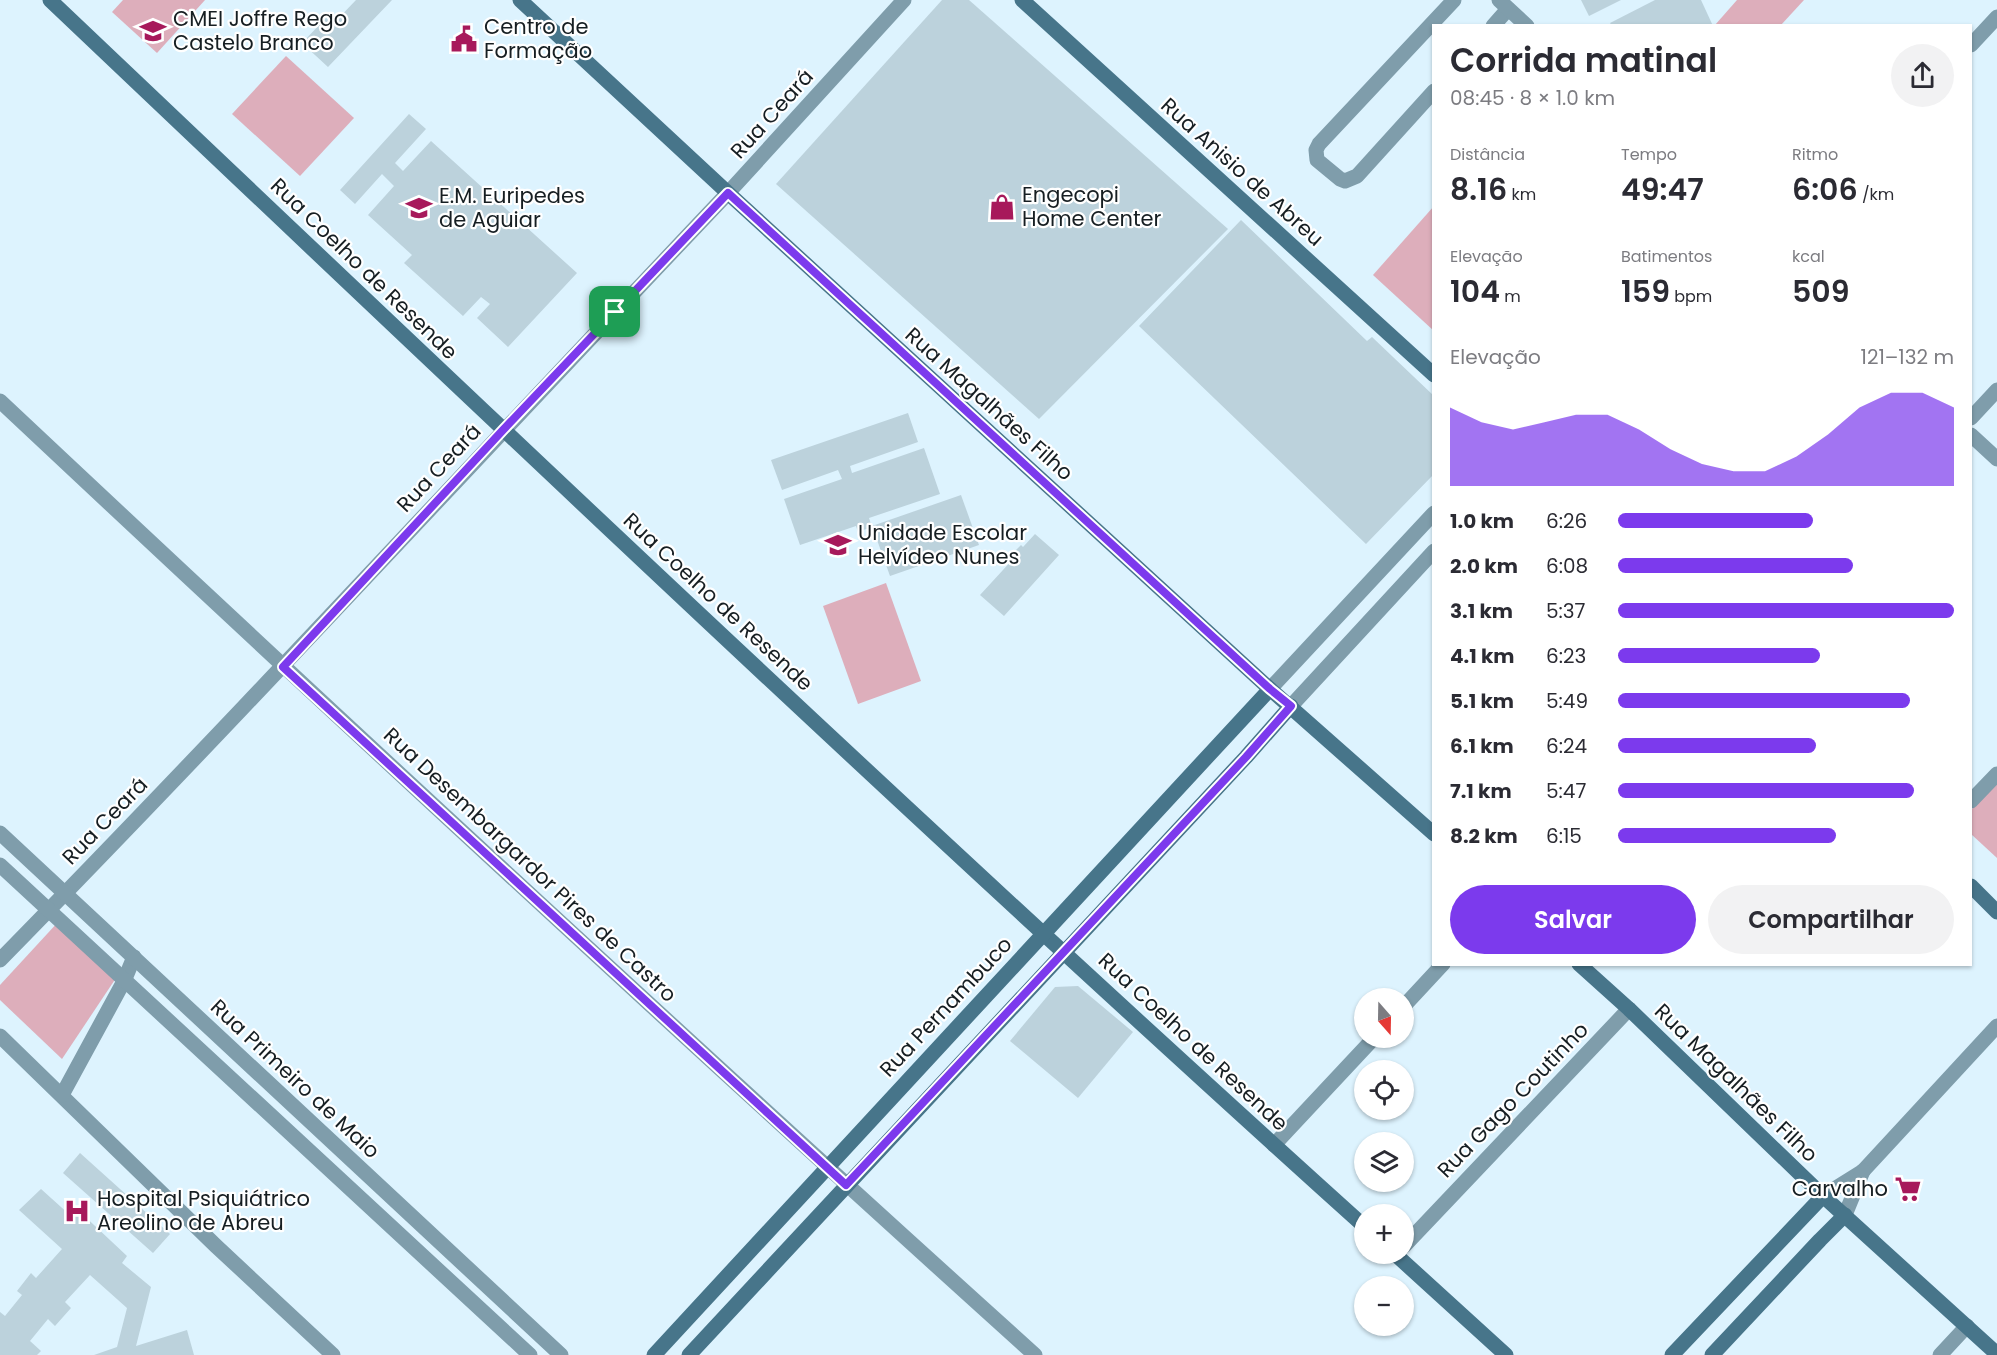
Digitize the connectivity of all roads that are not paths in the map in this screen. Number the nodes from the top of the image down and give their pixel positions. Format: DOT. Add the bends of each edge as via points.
graph roads {
  1 [pos="50,0"];
  2 [pos="520,0"];
  3 [pos="904,0"];
  4 [pos="1022,0"];
  5 [pos="1454,0"];
  6 [pos="1503,4"];
  7 [pos="1997,17"];
  8 [pos="1494,24"];
  9 [pos="1525,24"];
  10 [pos="1972,44"];
  11 [pos="1432,93"];
  12 [pos="728,193"];
  13 [pos="1432,373"];
  14 [pos="1997,390"];
  15 [pos="0,400"];
  16 [pos="1972,417"];
  17 [pos="503,430"];
  18 [pos="1972,436"];
  19 [pos="1997,459"];
  20 [pos="1432,515"];
  21 [pos="1432,553"];
  22 [pos="283,667"];
  23 [pos="1270,689"];
  24 [pos="1291,706"];
  25 [pos="1997,774"];
  26 [pos="1972,800"];
  27 [pos="1432,832"];
  28 [pos="0,833"];
  29 [pos="0,865"];
  30 [pos="1972,887"];
  31 [pos="65,893"];
  32 [pos="48,911"];
  33 [pos="1997,912"];
  34 [pos="1043,934"];
  35 [pos="1064,952"];
  36 [pos="134,957"];
  37 [pos="0,960"];
  38 [pos="1441,966"];
  39 [pos="1581,966"];
  40 [pos="124,981"];
  41 [pos="1414,995"];
  42 [pos="1629,1009"];
  43 [pos="1997,1026"];
  44 [pos="0,1036"];
  45 [pos="1365,1048"];
  46 [pos="62,1095"];
  47 [pos="1274,1145"];
  48 [pos="827,1167"];
  49 [pos="1863,1171"];
  50 [pos="846,1185"];
  51 [pos="1823,1196"];
  52 [pos="1845,1215"];
  53 [pos="1354,1217"];
  54 [pos="1414,1235"];
  55 [pos="1407,1264"];
  56 [pos="1966,1326"];
  57 [pos="1997,1354"];
  58 [pos="333,1355"];
  59 [pos="530,1355"];
  60 [pos="561,1355"];
  61 [pos="654,1355"];
  62 [pos="689,1355"];
  63 [pos="1035,1355"];
  64 [pos="1506,1355"];
  65 [pos="1672,1355"];
  66 [pos="1712,1355"];
  67 [pos="1940,1355"];
  1 -- 17 [label="main road, Rua Coelho de Resende"];
  2 -- 12 [label="main road, Rua Magalhães Filho"];
  3 -- 12 [label="street, Rua Ceará"];
  4 -- 13 [label="main road, Rua Anisio de Abreu"];
  5 -- 11 [label="street" via="1319,144 1317,160 1340,179 1357,176"];
  6 -- 8 [label="street"];
  6 -- 9 [label="street"];
  7 -- 10 [label="street"];
  12 -- 17 [label="street, Rua Ceará"];
  12 -- 23 [label="main road, Rua Magalhães Filho"];
  14 -- 16 [label="street"];
  15 -- 22 [label="street, Rua Desembargardor Pires de Castro"];
  17 -- 22 [label="street, Rua Ceará"];
  17 -- 34 [label="main road, Rua Coelho de Resende"];
  18 -- 19 [label="street"];
  20 -- 23 [label="street"];
  21 -- 24 [label="street"];
  22 -- 31 [label="street, Rua Ceará"];
  22 -- 48 [label="street, Rua Desembargardor Pires de Castro"];
  23 -- 24 [label="main road, Rua Magalhães Filho"];
  23 -- 34 [label="main road, Rua Pernambuco"];
  24 -- 27 [label="main road, Rua Magalhães Filho"];
  24 -- 35 [label="main road"];
  25 -- 26 [label="street"];
  28 -- 31 [label="street, Rua Primeiro de Maio"];
  29 -- 32 [label="street, Rua Primeiro de Maio"];
  30 -- 33 [label="main road"];
  31 -- 32 [label="street, Rua Ceará"];
  31 -- 36 [label="street, Rua Primeiro de Maio"];
  32 -- 37 [label="street, Rua Ceará"];
  32 -- 40 [label="street, Rua Primeiro de Maio"];
  34 -- 35 [label="main road, Rua Coelho de Resende"];
  34 -- 48 [label="main road, Rua Pernambuco"];
  35 -- 47 [label="main road, Rua Coelho de Resende"];
  35 -- 50 [label="main road"];
  36 -- 40 [label="street"];
  36 -- 60 [label="street, Rua Primeiro de Maio"];
  38 -- 41 [label="street"];
  39 -- 42 [label="main road, Rua Magalhães Filho"];
  40 -- 46 [label="street"];
  40 -- 59 [label="street, Rua Primeiro de Maio"];
  42 -- 51 [label="main road, Rua Magalhães Filho"];
  42 -- 54 [label="street, Rua Gago Coutinho"];
  43 -- 49 [label="street"];
  44 -- 46 [label="street"];
  45 -- 47 [label="street"];
  46 -- 58 [label="street"];
  47 -- 53 [label="main road, Rua Coelho de Resende"];
  48 -- 50 [label="street, Rua Desembargardor Pires de Castro"];
  48 -- 61 [label="main road, Rua Pernambuco"];
  49 -- 51 [label="street"];
  49 -- 52 [label="street"];
  50 -- 62 [label="main road"];
  50 -- 63 [label="street, Rua Desembargardor Pires de Castro"];
  51 -- 52 [label="main road, Rua Magalhães Filho"];
  51 -- 65 [label="main road"];
  52 -- 56 [label="main road, Rua Magalhães Filho"];
  52 -- 66 [label="main road"];
  55 -- 64 [label="main road"];
  56 -- 57 [label="main road, Rua Magalhães Filho"];
  56 -- 67 [label="street"];
}
